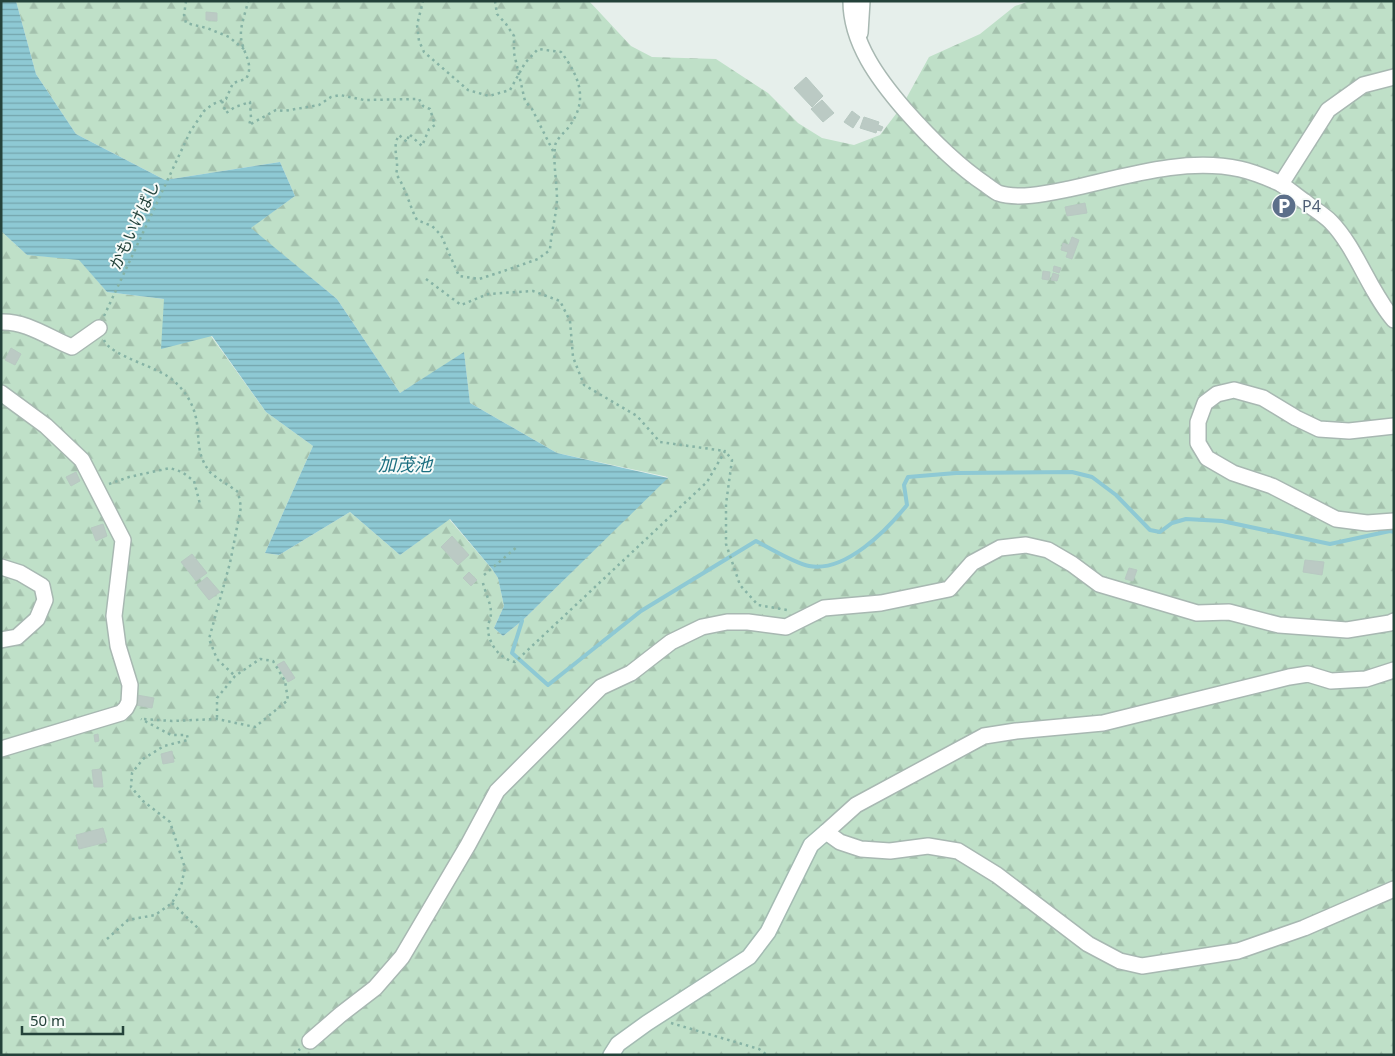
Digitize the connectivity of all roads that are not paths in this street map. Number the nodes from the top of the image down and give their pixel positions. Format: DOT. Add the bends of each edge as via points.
graph roads {
  1 [pos="851,1"];
  2 [pos="862,1"];
  3 [pos="859,40"];
  4 [pos="1394,77"];
  5 [pos="1281,184"];
  6 [pos="1394,320"];
  7 [pos="1,322"];
  8 [pos="99,328"];
  9 [pos="1,393"];
  10 [pos="1394,426"];
  11 [pos="1394,521"];
  12 [pos="1,567"];
  13 [pos="1394,621"];
  14 [pos="1,640"];
  15 [pos="1394,670"];
  16 [pos="1,749"];
  17 [pos="826,832"];
  18 [pos="1394,889"];
  19 [pos="310,1041"];
  20 [pos="611,1055"];
  1 -- 3 [label="street" via="851,16"];
  2 -- 3 [label="street"];
  3 -- 5 [label="street" via="884,85 915,121 952,158 998,193 1024,196 1046,193 1168,168 1202,165 1241,169"];
  4 -- 5 [label="street" via="1363,85 1328,110"];
  5 -- 6 [label="street" via="1330,222 1383,308"];
  7 -- 8 [label="street" via="11,321 43,332 72,347"];
  9 -- 16 [label="street" via="46,426 82,460 123,540 114,616 118,646 130,685 129,702 121,713"];
  10 -- 11 [label="street" via="1319,429 1263,398 1234,390 1217,394 1205,403 1198,422 1198,443 1207,458 1233,473 1272,486 1336,519 1367,523"];
  12 -- 14 [label="street" via="20,573 42,586 46,600 36,620 16,637"];
  13 -- 19 [label="street" via="1347,630 1279,625 1229,612 1197,613 1098,584 1048,550 1026,545 1000,548 972,563 949,589 880,603 824,608 786,627 748,622 702,627 671,642 632,673 600,687 497,791 402,957 376,988"];
  15 -- 17 [label="street" via="1366,679 1331,680 1308,674 1289,677 1103,724 984,736 856,805"];
  17 -- 18 [label="street" via="840,842 861,849 890,851 928,846 958,851 997,875 1088,944 1120,961 1142,966 1238,951 1304,928"];
  17 -- 20 [label="street" via="811,845 768,932 748,957 655,1017 618,1044"];
}
